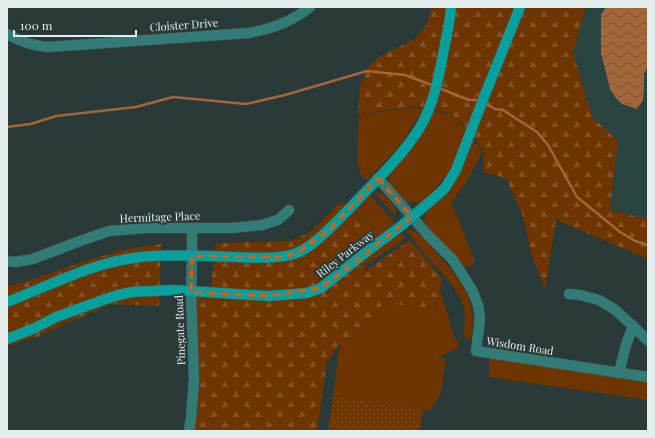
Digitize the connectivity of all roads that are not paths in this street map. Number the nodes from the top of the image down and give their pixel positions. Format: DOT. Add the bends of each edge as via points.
graph roads {
  1 [pos="310,7"];
  2 [pos="451,7"];
  3 [pos="520,7"];
  4 [pos="7,34"];
  5 [pos="378,178"];
  6 [pos="289,210"];
  7 [pos="412,217"];
  8 [pos="192,228"];
  9 [pos="192,256"];
  10 [pos="7,261"];
  11 [pos="191,292"];
  12 [pos="569,294"];
  13 [pos="7,302"];
  14 [pos="633,326"];
  15 [pos="7,339"];
  16 [pos="648,341"];
  17 [pos="618,373"];
  18 [pos="648,377"];
  19 [pos="189,431"];
  1 -- 4 [label="street, Cloister Drive" via="276,27 248,33 48,47 22,42"];
  2 -- 5 [label="street" via="431,104 420,128 408,145"];
  3 -- 7 [label="street, Riley Parkway" via="456,170 445,188"];
  5 -- 7 [label="street, Wisdom Road"];
  5 -- 9 [label="street" via="330,229 296,254 255,258"];
  6 -- 8 [label="street, Hermitage Place" via="278,220 262,226"];
  7 -- 11 [label="street, Riley Parkway" via="321,288 307,293 268,296"];
  7 -- 17 [label="street, Wisdom Road" via="453,260 472,290 480,319 476,351"];
  8 -- 9 [label="street, Pinegate Road"];
  8 -- 10 [label="street, Hermitage Place" via="110,231 33,259"];
  9 -- 11 [label="street, Pinegate Road"];
  9 -- 13 [label="street" via="142,257 102,264"];
  11 -- 15 [label="street, Riley Parkway" via="152,290 118,295 56,317"];
  11 -- 19 [label="street, Pinegate Road" via="194,380"];
  12 -- 14 [label="street" via="598,300 614,309"];
  14 -- 16 [label="street"];
  14 -- 17 [label="street"];
  17 -- 18 [label="street, Wisdom Road"];
}
